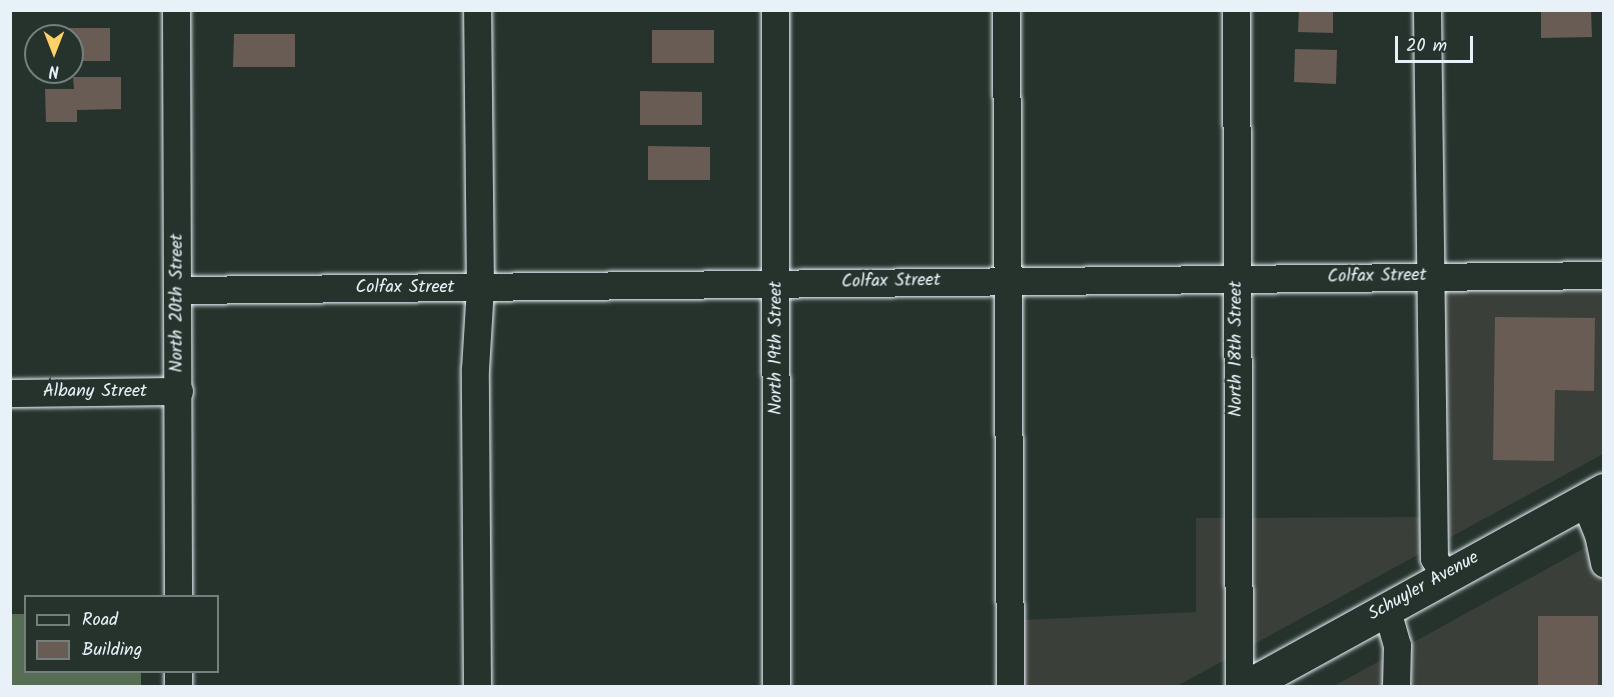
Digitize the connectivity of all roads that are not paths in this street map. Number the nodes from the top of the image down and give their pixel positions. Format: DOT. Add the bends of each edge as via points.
graph roads {
  1 [pos="176,10"];
  2 [pos="477,10"];
  3 [pos="775,10"];
  4 [pos="1006,10"];
  5 [pos="1236,10"];
  6 [pos="1427,10"];
  7 [pos="1604,275"];
  8 [pos="1429,276"];
  9 [pos="1007,280"];
  10 [pos="1237,280"];
  11 [pos="778,284"];
  12 [pos="480,287"];
  13 [pos="178,290"];
  14 [pos="178,391"];
  15 [pos="10,393"];
  16 [pos="1594,495"];
  17 [pos="1604,563"];
  18 [pos="1444,575"];
  19 [pos="178,595"];
  20 [pos="1386,607"];
  21 [pos="477,687"];
  22 [pos="776,687"];
  23 [pos="1010,687"];
  24 [pos="1239,687"];
  25 [pos="1247,687"];
  26 [pos="1396,687"];
  1 -- 13 [label="street, North 20th Street"];
  2 -- 12 [label="street"];
  3 -- 11 [label="street, North 19th Street"];
  4 -- 9 [label="street"];
  5 -- 10 [label="street, North 18th Street"];
  6 -- 8 [label="street"];
  7 -- 8 [label="street, Colfax Street"];
  8 -- 10 [label="street, Colfax Street"];
  8 -- 18 [label="street" via="1434,558"];
  9 -- 10 [label="street, Colfax Street"];
  9 -- 11 [label="street, Colfax Street"];
  9 -- 23 [label="street"];
  10 -- 24 [label="street, North 18th Street"];
  11 -- 12 [label="street, Colfax Street"];
  11 -- 22 [label="street, North 19th Street"];
  12 -- 13 [label="street, Colfax Street"];
  12 -- 21 [label="street" via="475,369"];
  13 -- 14 [label="street, North 20th Street"];
  14 -- 15 [label="street, Albany Street"];
  14 -- 19 [label="street, North 20th Street"];
  16 -- 17 [label="street"];
  16 -- 18 [label="main road, Schuyler Avenue"];
  18 -- 20 [label="main road, Schuyler Avenue"];
  20 -- 25 [label="main road, Schuyler Avenue"];
  20 -- 26 [label="street" via="1397,645"];
}
